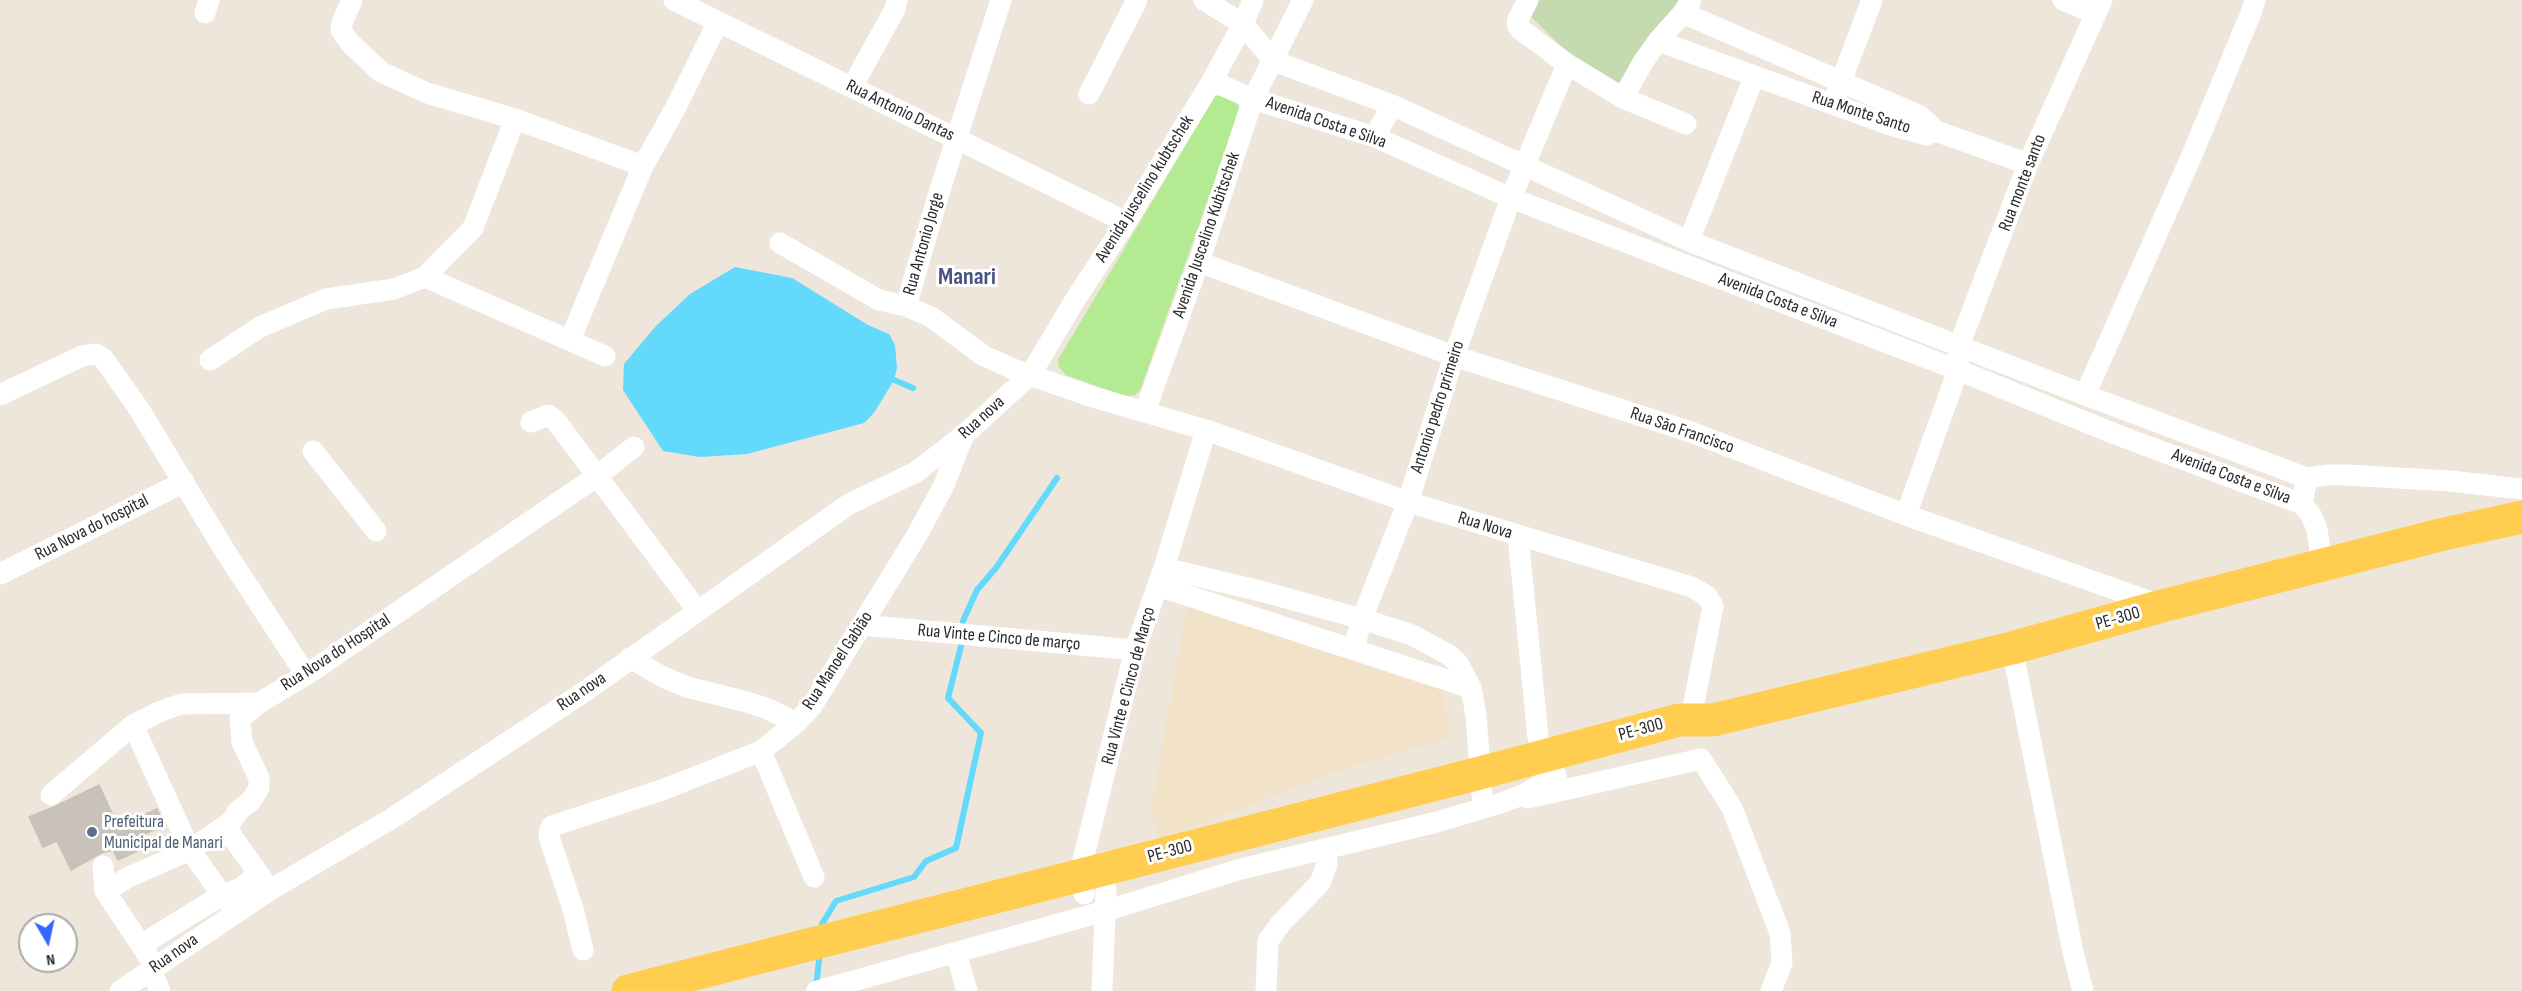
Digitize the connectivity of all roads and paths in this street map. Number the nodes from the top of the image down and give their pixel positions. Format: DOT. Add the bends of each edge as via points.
graph roads {
  1 [pos="352,0"];
  2 [pos="674,0"];
  3 [pos="897,0"];
  4 [pos="1001,0"];
  5 [pos="1137,0"];
  6 [pos="1204,0"];
  7 [pos="1253,0"];
  8 [pos="1303,0"];
  9 [pos="1528,0"];
  10 [pos="1872,0"];
  11 [pos="2063,0"];
  12 [pos="2254,0"];
  13 [pos="1687,7"];
  14 [pos="2099,7"];
  15 [pos="718,22"];
  16 [pos="1243,24"];
  17 [pos="1658,41"];
  18 [pos="1274,61"];
  19 [pos="1567,64"];
  20 [pos="1754,77"];
  21 [pos="1212,81"];
  22 [pos="1840,81"];
  23 [pos="852,87"];
  24 [pos="1089,94"];
  25 [pos="1623,98"];
  26 [pos="1253,99"];
  27 [pos="1832,104"];
  28 [pos="1392,105"];
  29 [pos="515,119"];
  30 [pos="1686,124"];
  31 [pos="1936,131"];
  32 [pos="1375,137"];
  33 [pos="957,138"];
  34 [pos="2028,164"];
  35 [pos="1524,165"];
  36 [pos="643,166"];
  37 [pos="1511,198"];
  38 [pos="1126,222"];
  39 [pos="1689,241"];
  40 [pos="780,243"];
  41 [pos="1200,262"];
  42 [pos="425,277"];
  43 [pos="906,306"];
  44 [pos="570,340"];
  45 [pos="1959,345"];
  46 [pos="605,356"];
  47 [pos="1454,356"];
  48 [pos="210,360"];
  49 [pos="1958,370"];
  50 [pos="1031,374"];
  51 [pos="0,395"];
  52 [pos="2085,395"];
  53 [pos="1145,411"];
  54 [pos="531,422"];
  55 [pos="1206,430"];
  56 [pos="965,434"];
  57 [pos="634,447"];
  58 [pos="313,451"];
  59 [pos="597,476"];
  60 [pos="2307,478"];
  61 [pos="184,483"];
  62 [pos="2522,489"];
  63 [pos="1408,502"];
  64 [pos="2302,504"];
  65 [pos="1906,515"];
  66 [pos="2522,517"];
  67 [pos="376,531"];
  68 [pos="1518,536"];
  69 [pos="2322,566"];
  70 [pos="0,574"];
  71 [pos="1161,577"];
  72 [pos="2162,606"];
  73 [pos="697,610"];
  74 [pos="1362,619"];
  75 [pos="862,625"];
  76 [pos="1354,648"];
  77 [pos="2012,648"];
  78 [pos="1135,650"];
  79 [pos="630,658"];
  80 [pos="306,675"];
  81 [pos="1472,688"];
  82 [pos="259,703"];
  83 [pos="1702,719"];
  84 [pos="796,723"];
  85 [pos="133,725"];
  86 [pos="761,752"];
  87 [pos="1548,766"];
  88 [pos="1487,791"];
  89 [pos="51,795"];
  90 [pos="231,822"];
  91 [pos="1326,849"];
  92 [pos="190,850"];
  93 [pos="103,866"];
  94 [pos="814,877"];
  95 [pos="264,882"];
  96 [pos="105,891"];
  97 [pos="1094,892"];
  98 [pos="222,896"];
  99 [pos="237,911"];
  100 [pos="141,945"];
  101 [pos="583,950"];
  102 [pos="956,953"];
  103 [pos="153,969"];
  104 [pos="120,991"];
  105 [pos="160,991"];
  106 [pos="628,991"];
  107 [pos="712,991"];
  108 [pos="817,991"];
  109 [pos="967,991"];
  110 [pos="1102,991"];
  111 [pos="1266,991"];
  112 [pos="1772,991"];
  113 [pos="2083,991"];
  1 -- 29 [label="street" via="341,30 381,72 427,93"];
  2 -- 15 [label="street, Rua Antonio Dantas"];
  3 -- 23 [label="street"];
  4 -- 33 [label="street, Rua Antonio Jorge"];
  5 -- 24 [label="street"];
  6 -- 16 [label="street"];
  7 -- 16 [label="street, Avenida juscelino kubtschek"];
  8 -- 18 [label="street, Avenida Juscelino Kubitschek"];
  9 -- 19 [label="street" via="1517,24"];
  10 -- 22 [label="street"];
  11 -- 14 [label="street"];
  12 -- 52 [label="street" via="2192,155"];
  13 -- 17 [label="street"];
  13 -- 22 [label="street, Rua Monte Santo"];
  14 -- 34 [label="street, Rua monte santo"];
  15 -- 23 [label="street, Rua Antonio Dantas"];
  15 -- 36 [label="street"];
  16 -- 18 [label="street"];
  16 -- 21 [label="street, Avenida juscelino kubtschek"];
  17 -- 20 [label="street, Rua Monte Santo"];
  17 -- 25 [label="street"];
  18 -- 26 [label="street, Avenida Juscelino Kubitschek"];
  18 -- 28 [label="street, Avenida Costa e Silva"];
  19 -- 25 [label="street"];
  19 -- 35 [label="street, Antonio pedro primeiro"];
  20 -- 27 [label="street, Rua Monte Santo"];
  20 -- 39 [label="street"];
  21 -- 26 [label="street, Avenida Costa e Silva"];
  21 -- 38 [label="street, Avenida juscelino kubtschek"];
  22 -- 27 [label="street"];
  22 -- 31 [label="street, Rua Monte Santo" via="1920,116"];
  23 -- 33 [label="street, Rua Antonio Dantas"];
  25 -- 30 [label="street"];
  26 -- 32 [label="street, Avenida Costa e Silva"];
  26 -- 41 [label="street, Avenida Juscelino Kubitschek"];
  27 -- 31 [label="street, Rua Monte Santo" via="1926,135"];
  28 -- 32 [label="street"];
  28 -- 35 [label="street, Avenida Costa e Silva"];
  29 -- 36 [label="street"];
  29 -- 42 [label="street" via="473,228"];
  31 -- 34 [label="street"];
  32 -- 37 [label="street, Avenida Costa e Silva"];
  33 -- 38 [label="street, Rua Antonio Dantas"];
  33 -- 43 [label="street, Rua Antonio Jorge"];
  34 -- 45 [label="street, Rua monte santo"];
  35 -- 37 [label="street, Antonio pedro primeiro"];
  35 -- 39 [label="street, Avenida Costa e Silva"];
  36 -- 44 [label="street"];
  37 -- 47 [label="street, Antonio pedro primeiro"];
  37 -- 49 [label="street, Avenida Costa e Silva"];
  38 -- 50 [label="street, Avenida juscelino kubtschek"];
  39 -- 45 [label="street, Avenida Costa e Silva"];
  40 -- 43 [label="street" via="879,300"];
  41 -- 47 [label="street, Rua São Francisco"];
  41 -- 53 [label="street, Avenida Juscelino Kubitschek"];
  42 -- 44 [label="street"];
  42 -- 48 [label="street" via="394,289 326,299 261,327"];
  43 -- 50 [label="street, Rua Antonio Jorge" via="931,317 984,356"];
  44 -- 46 [label="street"];
  45 -- 49 [label="street, Rua monte santo"];
  45 -- 52 [label="street, Avenida Costa e Silva"];
  47 -- 63 [label="street, Antonio pedro primeiro"];
  47 -- 65 [label="street, Rua São Francisco" via="1691,432"];
  49 -- 64 [label="street, Avenida Costa e Silva"];
  49 -- 65 [label="street, Rua monte santo"];
  50 -- 53 [label="street, Rua Antonio Jorge"];
  50 -- 56 [label="street, Rua nova"];
  51 -- 61 [label="street" via="82,356 96,354 103,358 139,409"];
  52 -- 60 [label="street, Avenida Costa e Silva"];
  53 -- 55 [label="street, Rua Nova"];
  54 -- 59 [label="street" via="551,416"];
  55 -- 63 [label="street, Rua Nova"];
  55 -- 71 [label="street, Rua Vinte e Cinco de Março"];
  56 -- 73 [label="street, Rua nova" via="932,462 849,504"];
  56 -- 75 [label="street, Rua Manoel Gabião" via="931,511"];
  57 -- 59 [label="street, Rua Nova do Hospital"];
  58 -- 67 [label="street"];
  59 -- 73 [label="street"];
  59 -- 80 [label="street, Rua Nova do Hospital"];
  60 -- 62 [label="street" via="2346,475"];
  60 -- 64 [label="street"];
  61 -- 70 [label="street, Rua Nova do hospital"];
  61 -- 80 [label="street"];
  63 -- 68 [label="street, Rua Nova"];
  63 -- 74 [label="street, Antonio pedro primeiro"];
  64 -- 69 [label="street" via="2317,529"];
  65 -- 72 [label="street, Rua São Francisco"];
  66 -- 69 [label="main road, PE-300 / PE-300"];
  68 -- 83 [label="street, Rua Nova" via="1692,587 1707,596 1713,606"];
  68 -- 87 [label="street"];
  69 -- 72 [label="main road, PE-300 / PE-300"];
  71 -- 74 [label="street" via="1264,592"];
  71 -- 76 [label="street"];
  71 -- 78 [label="street, Rua Vinte e Cinco de Março"];
  72 -- 77 [label="main road, PE-300 / PE-300"];
  73 -- 79 [label="street, Rua nova"];
  74 -- 76 [label="street, Antonio pedro primeiro"];
  74 -- 81 [label="street" via="1432,644 1458,663"];
  75 -- 78 [label="street, Rua Vinte e Cinco de março"];
  75 -- 84 [label="street, Rua Manoel Gabião" via="812,706"];
  76 -- 81 [label="street"];
  77 -- 83 [label="main road, PE-300 / PE-300"];
  77 -- 113 [label="street"];
  78 -- 97 [label="street, Rua Vinte e Cinco de Março"];
  79 -- 84 [label="street" via="687,687 747,702"];
  79 -- 95 [label="street, Rua nova" via="390,819"];
  80 -- 82 [label="street, Rua Nova do Hospital"];
  81 -- 88 [label="street"];
  82 -- 85 [label="street" via="181,704"];
  82 -- 90 [label="street, Rua Nova do Hospital" via="240,719 242,742 259,778 259,788"];
  83 -- 87 [label="main road, PE-300 / PE-300"];
  84 -- 86 [label="street, Rua Manoel Gabião"];
  85 -- 89 [label="street"];
  85 -- 92 [label="street"];
  86 -- 94 [label="street"];
  86 -- 101 [label="street, Rua Manoel Gabião" via="662,790 556,823 549,832"];
  87 -- 88 [label="main road, PE-300 / PE-300"];
  88 -- 91 [label="street"];
  88 -- 97 [label="main road, PE-300 / PE-300"];
  88 -- 112 [label="street" via="1701,759 1732,808 1780,933 1782,963"];
  90 -- 92 [label="street"];
  90 -- 95 [label="street" via="229,832"];
  91 -- 97 [label="street" via="1241,869"];
  91 -- 111 [label="street" via="1327,864 1320,883 1269,941"];
  92 -- 96 [label="street"];
  92 -- 98 [label="street"];
  93 -- 96 [label="street"];
  95 -- 98 [label="street"];
  95 -- 99 [label="street, Rua nova"];
  96 -- 100 [label="street"];
  97 -- 102 [label="street"];
  97 -- 106 [label="main road, PE-300 / PE-300"];
  97 -- 107 [label="main road, PE-300 / PE-300"];
  97 -- 110 [label="street, Rua Vinte e Cinco de Março"];
  98 -- 99 [label="street"];
  98 -- 100 [label="street"];
  99 -- 103 [label="street, Rua nova"];
  100 -- 103 [label="street"];
  102 -- 108 [label="street"];
  102 -- 109 [label="street"];
  103 -- 104 [label="street, Rua nova"];
  103 -- 105 [label="street"];
}
